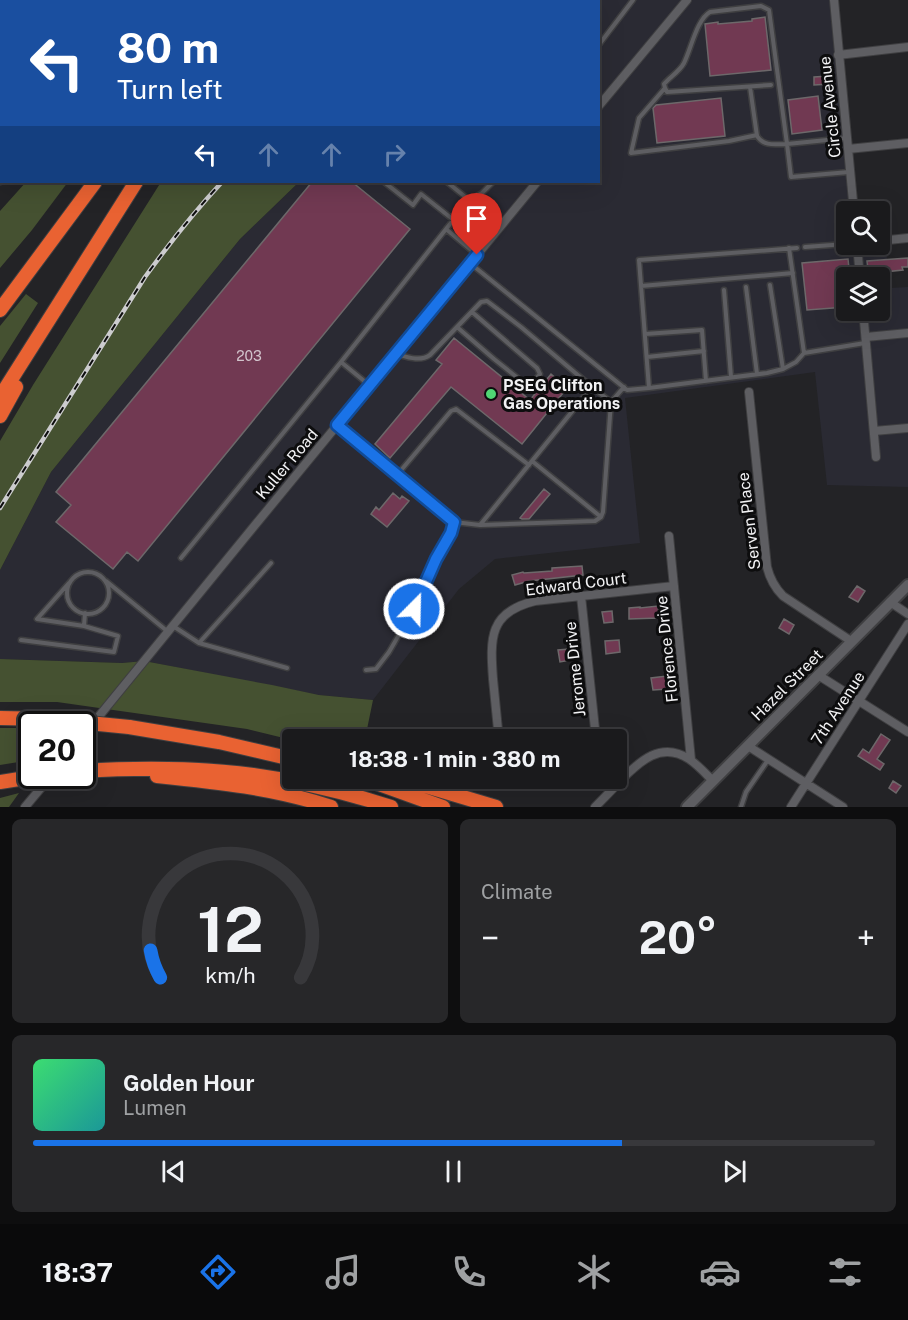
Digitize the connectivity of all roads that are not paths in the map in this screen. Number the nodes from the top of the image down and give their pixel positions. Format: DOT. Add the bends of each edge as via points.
graph roads {
  1 [pos="633,0"];
  2 [pos="687,0"];
  3 [pos="834,0"];
  4 [pos="600,43"];
  5 [pos="908,47"];
  6 [pos="838,55"];
  7 [pos="771,86"];
  8 [pos="750,87"];
  9 [pos="664,88"];
  10 [pos="600,105"];
  11 [pos="757,135"];
  12 [pos="847,138"];
  13 [pos="908,143"];
  14 [pos="787,144"];
  15 [pos="848,150"];
  16 [pos="850,172"];
  17 [pos="93,183"];
  18 [pos="93,183"];
  19 [pos="135,183"];
  20 [pos="385,183"];
  21 [pos="448,183"];
  22 [pos="492,183"];
  23 [pos="536,183"];
  24 [pos="469,200"];
  25 [pos="853,201"];
  26 [pos="453,220"];
  27 [pos="446,229"];
  28 [pos="908,238"];
  29 [pos="890,240"];
  30 [pos="485,245"];
  31 [pos="836,245"];
  32 [pos="805,247"];
  33 [pos="789,248"];
  34 [pos="797,248"];
  35 [pos="477,255"];
  36 [pos="470,264"];
  37 [pos="81,270"];
  38 [pos="793,273"];
  39 [pos="770,285"];
  40 [pos="641,286"];
  41 [pos="746,287"];
  42 [pos="724,290"];
  43 [pos="0,294"];
  44 [pos="0,310"];
  45 [pos="472,312"];
  46 [pos="864,321"];
  47 [pos="457,327"];
  48 [pos="908,333"];
  49 [pos="645,334"];
  50 [pos="866,340"];
  51 [pos="704,351"];
  52 [pos="804,353"];
  53 [pos="396,354"];
  54 [pos="647,357"];
  55 [pos="341,362"];
  56 [pos="783,369"];
  57 [pos="757,374"];
  58 [pos="731,377"];
  59 [pos="706,381"];
  60 [pos="370,385"];
  61 [pos="592,387"];
  62 [pos="624,387"];
  63 [pos="649,388"];
  64 [pos="749,392"];
  65 [pos="0,397"];
  66 [pos="611,402"];
  67 [pos="0,416"];
  68 [pos="337,425"];
  69 [pos="908,428"];
  70 [pos="874,431"];
  71 [pos="876,457"];
  72 [pos="530,463"];
  73 [pos="397,475"];
  74 [pos="601,517"];
  75 [pos="454,522"];
  76 [pos="480,525"];
  77 [pos="669,536"];
  78 [pos="181,558"];
  79 [pos="271,563"];
  80 [pos="73,578"];
  81 [pos="103,578"];
  82 [pos="908,585"];
  83 [pos="674,586"];
  84 [pos="581,596"];
  85 [pos="890,602"];
  86 [pos="85,613"];
  87 [pos="908,614"];
  88 [pos="908,624"];
  89 [pos="84,626"];
  90 [pos="170,629"];
  91 [pos="21,640"];
  92 [pos="851,641"];
  93 [pos="199,643"];
  94 [pos="287,668"];
  95 [pos="366,670"];
  96 [pos="818,675"];
  97 [pos="859,701"];
  98 [pos="0,718"];
  99 [pos="96,720"];
  100 [pos="498,729"];
  101 [pos="595,729"];
  102 [pos="908,732"];
  103 [pos="748,746"];
  104 [pos="282,755"];
  105 [pos="769,759"];
  106 [pos="692,760"];
  107 [pos="96,770"];
  108 [pos="105,770"];
  109 [pos="627,774"];
  110 [pos="18,778"];
  111 [pos="713,781"];
  112 [pos="0,782"];
  113 [pos="806,783"];
  114 [pos="40,789"];
  115 [pos="393,789"];
  116 [pos="436,789"];
  117 [pos="612,789"];
  118 [pos="25,807"];
  119 [pos="331,807"];
  120 [pos="391,807"];
  121 [pos="443,807"];
  122 [pos="496,807"];
  123 [pos="595,807"];
  124 [pos="687,807"];
  125 [pos="741,807"];
  126 [pos="791,807"];
  127 [pos="843,807"];
  1 -- 4 [label="lane"];
  2 -- 10 [label="street"];
  3 -- 6 [label="street, Circle Avenue"];
  5 -- 6 [label="street"];
  6 -- 12 [label="street, Circle Avenue"];
  7 -- 8 [label="lane"];
  8 -- 9 [label="lane" via="667,92"];
  8 -- 11 [label="lane"];
  9 -- 11 [label="lane" via="639,118 631,153"];
  9 -- 14 [label="lane" via="683,65 705,15 762,6 769,10"];
  11 -- 14 [label="lane" via="766,144"];
  12 -- 14 [label="lane"];
  12 -- 15 [label="street, Circle Avenue"];
  13 -- 15 [label="street"];
  14 -- 16 [label="lane" via="790,177"];
  15 -- 16 [label="street, Circle Avenue"];
  16 -- 25 [label="street, Circle Avenue"];
  17 -- 43 [label="highway"];
  18 -- 44 [label="highway"];
  19 -- 37 [label="highway"];
  20 -- 26 [label="lane" via="413,205 421,194"];
  21 -- 24 [label="lane"];
  22 -- 24 [label="lane"];
  23 -- 30 [label="street, Kuller Road"];
  24 -- 26 [label="lane"];
  26 -- 27 [label="lane"];
  26 -- 30 [label="lane"];
  27 -- 35 [label="lane"];
  27 -- 55 [label="lane"];
  28 -- 29 [label="street"];
  30 -- 35 [label="street, Kuller Road"];
  31 -- 32 [label="lane"];
  33 -- 34 [label="lane"];
  33 -- 38 [label="lane"];
  33 -- 40 [label="lane" via="639,260"];
  35 -- 36 [label="street, Kuller Road"];
  36 -- 53 [label="street, Kuller Road"];
  36 -- 62 [label="lane"];
  37 -- 65 [label="highway"];
  37 -- 67 [label="highway"];
  38 -- 40 [label="lane"];
  38 -- 52 [label="lane"];
  39 -- 56 [label="lane"];
  40 -- 49 [label="lane"];
  41 -- 57 [label="lane"];
  42 -- 58 [label="lane"];
  45 -- 47 [label="lane"];
  45 -- 47 [label="lane" via="537,368 540,374 530,386"];
  45 -- 61 [label="lane" via="487,301"];
  46 -- 50 [label="street"];
  47 -- 53 [label="lane" via="425,359"];
  48 -- 50 [label="street"];
  49 -- 51 [label="lane" via="702,330"];
  49 -- 54 [label="lane"];
  50 -- 52 [label="lane"];
  50 -- 70 [label="street"];
  51 -- 54 [label="lane"];
  51 -- 59 [label="lane"];
  52 -- 56 [label="lane"];
  53 -- 60 [label="street, Kuller Road"];
  54 -- 63 [label="lane"];
  55 -- 60 [label="lane"];
  55 -- 78 [label="lane"];
  56 -- 57 [label="lane"];
  57 -- 58 [label="lane"];
  58 -- 59 [label="lane"];
  59 -- 63 [label="lane"];
  60 -- 68 [label="street, Kuller Road"];
  61 -- 66 [label="lane"];
  61 -- 72 [label="lane"];
  62 -- 63 [label="lane"];
  62 -- 66 [label="lane"];
  64 -- 92 [label="street, Serven Place" via="769,576 783,596"];
  66 -- 74 [label="lane"];
  68 -- 73 [label="lane"];
  68 -- 90 [label="street, Kuller Road"];
  69 -- 70 [label="street"];
  70 -- 71 [label="street"];
  72 -- 73 [label="lane" via="456,409"];
  72 -- 74 [label="lane"];
  72 -- 76 [label="lane"];
  73 -- 75 [label="lane"];
  74 -- 76 [label="lane" via="595,521"];
  75 -- 76 [label="lane"];
  75 -- 95 [label="lane" via="414,609 376,669"];
  77 -- 83 [label="street, Florence Drive"];
  79 -- 93 [label="lane"];
  80 -- 81 [label="lane" via="91,572"];
  80 -- 86 [label="lane" via="67,590 70,604"];
  80 -- 89 [label="lane" via="37,620"];
  81 -- 86 [label="lane" via="109,589 106,603 95,613"];
  81 -- 90 [label="lane"];
  82 -- 85 [label="street, Hazel Street"];
  83 -- 84 [label="street, Edward Court"];
  83 -- 106 [label="street, Florence Drive"];
  84 -- 100 [label="street, Edward Court" via="523,604 499,621 491,648"];
  84 -- 101 [label="street, Jerome Drive"];
  85 -- 87 [label="street"];
  85 -- 92 [label="street, Hazel Street"];
  86 -- 89 [label="lane"];
  88 -- 97 [label="street, 7th Avenue"];
  89 -- 91 [label="lane" via="118,636 114,652"];
  90 -- 93 [label="lane"];
  90 -- 99 [label="street, Kuller Road"];
  92 -- 96 [label="street, Hazel Street"];
  93 -- 94 [label="lane"];
  96 -- 97 [label="street"];
  96 -- 103 [label="street, Hazel Street"];
  97 -- 102 [label="street"];
  97 -- 113 [label="street, 7th Avenue"];
  98 -- 104 [label="highway, bridge" via="129,727"];
  103 -- 105 [label="street"];
  103 -- 111 [label="street, Hazel Street"];
  105 -- 113 [label="street"];
  105 -- 125 [label="lane" via="746,792"];
  106 -- 109 [label="street" via="671,752 657,753"];
  106 -- 111 [label="street"];
  107 -- 108 [label="highway"];
  108 -- 119 [label="highway" via="249,787"];
  108 -- 120 [label="highway" via="196,769 252,774 329,789"];
  110 -- 112 [label="highway"];
  111 -- 124 [label="street, Hazel Street"];
  113 -- 126 [label="street, 7th Avenue"];
  113 -- 127 [label="street"];
  114 -- 118 [label="street"];
  115 -- 121 [label="highway"];
  116 -- 122 [label="highway"];
  117 -- 123 [label="street"];
}
